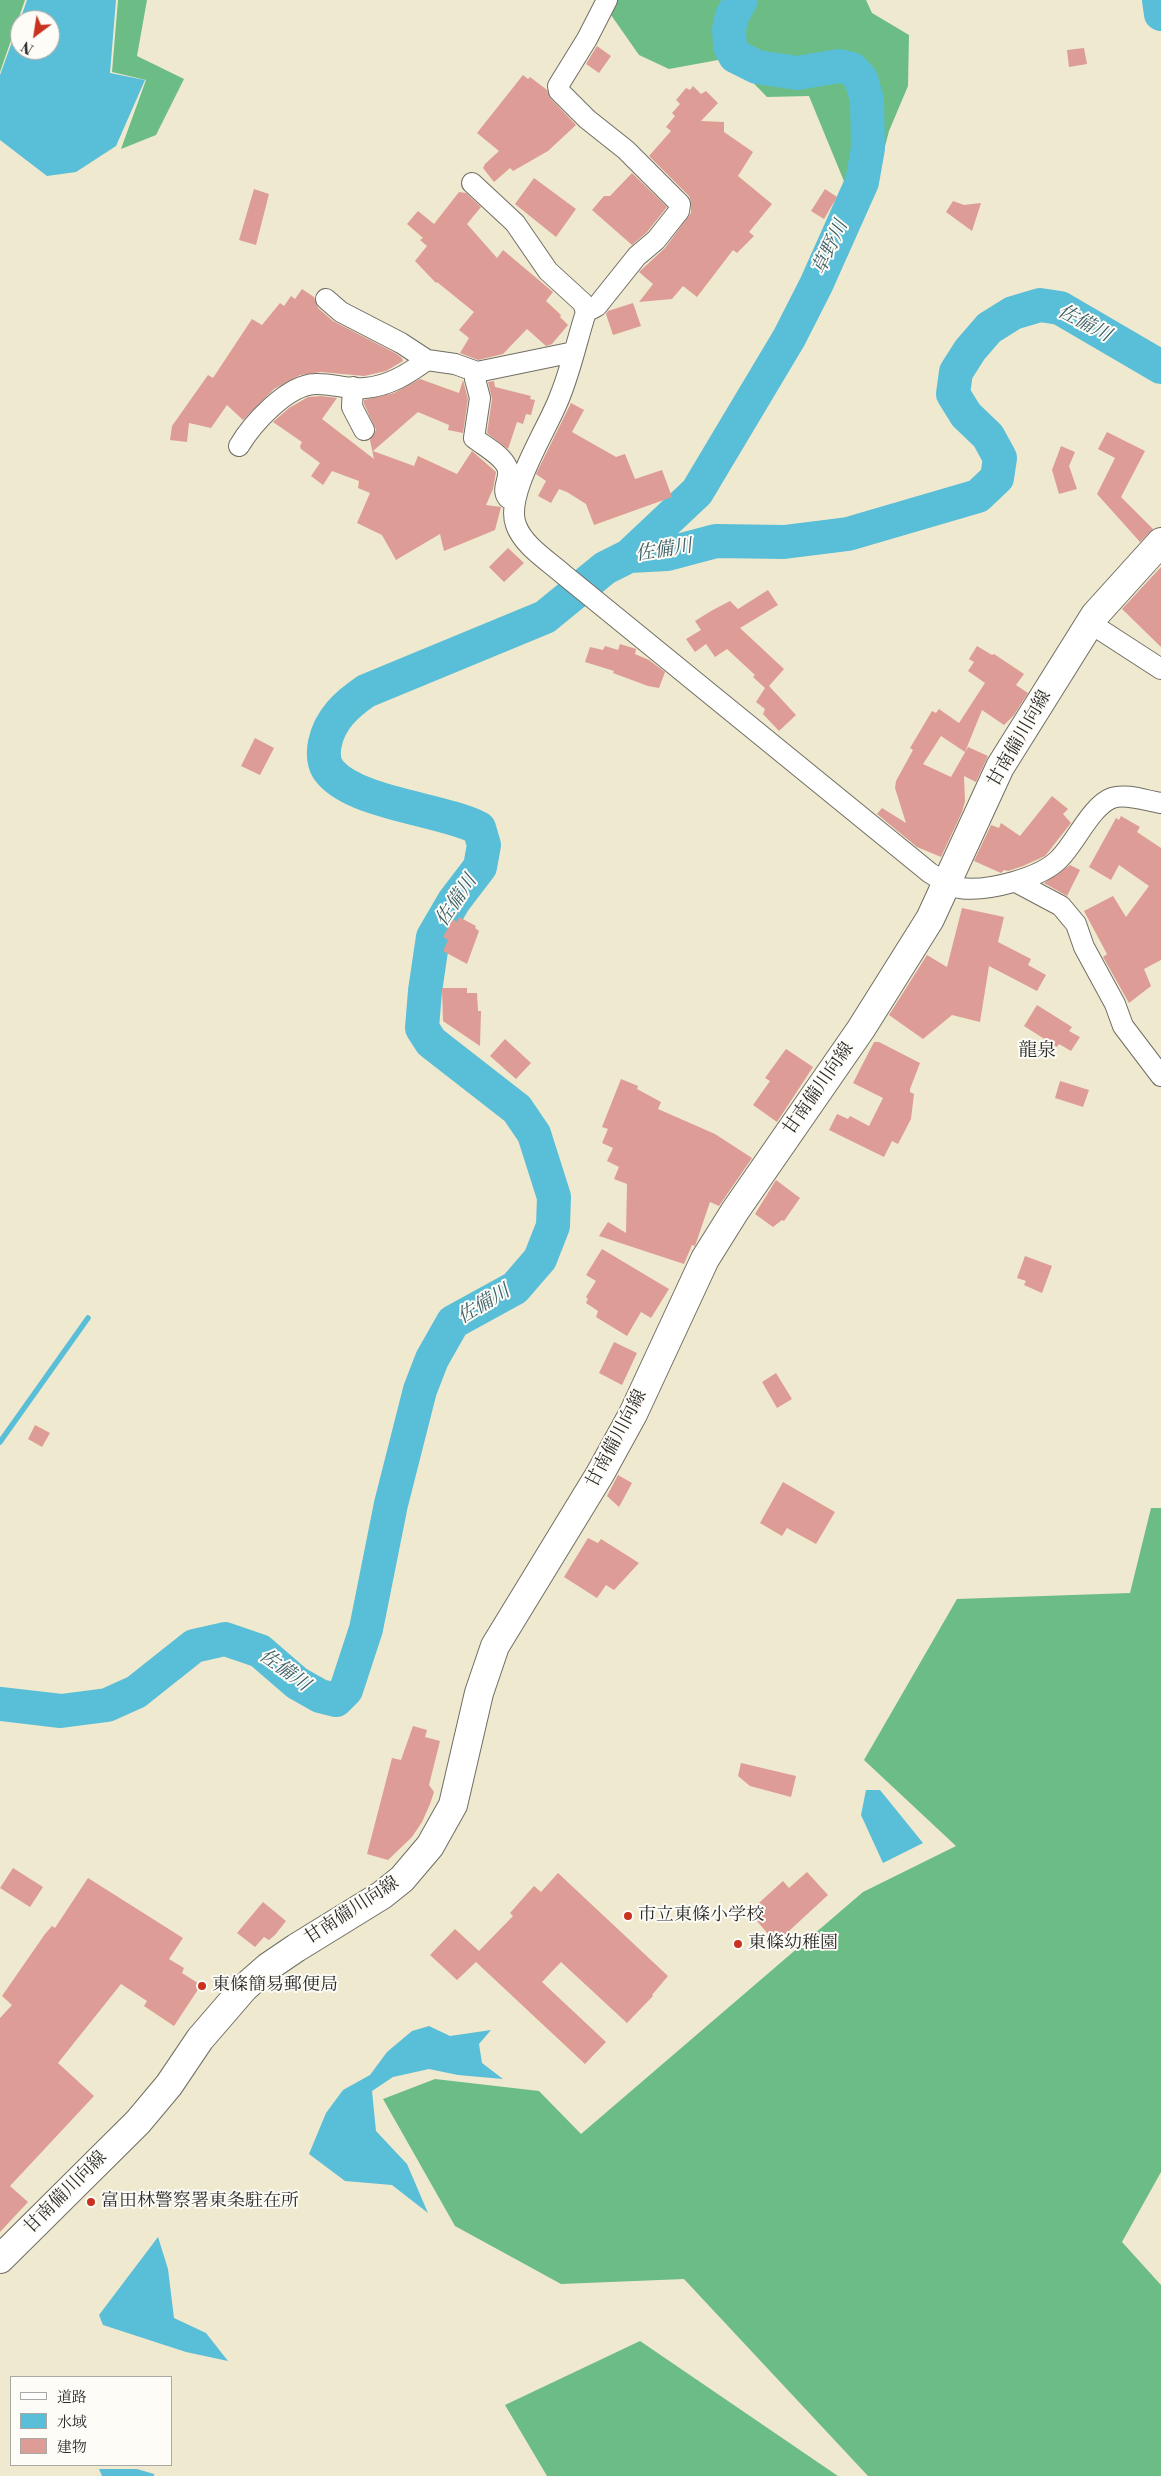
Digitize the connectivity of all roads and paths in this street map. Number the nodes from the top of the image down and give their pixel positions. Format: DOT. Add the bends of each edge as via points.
graph roads {
  1 [pos="607,0"];
  2 [pos="472,183"];
  3 [pos="326,300"];
  4 [pos="586,312"];
  5 [pos="574,352"];
  6 [pos="427,360"];
  7 [pos="476,372"];
  8 [pos="353,387"];
  9 [pos="364,430"];
  10 [pos="239,446"];
  11 [pos="515,505"];
  12 [pos="1161,542"];
  13 [pos="1090,623"];
  14 [pos="1161,670"];
  15 [pos="1161,803"];
  16 [pos="1016,882"];
  17 [pos="948,884"];
  18 [pos="1161,1076"];
  19 [pos="0,2259"];
  1 -- 4 [label="street" via="558,86 559,91 587,119 626,150 680,204 679,211 656,240 637,256 597,306"];
  2 -- 4 [label="street" via="515,223 548,271 583,303"];
  3 -- 6 [label="street" via="341,312 401,342"];
  4 -- 5 [label="street"];
  5 -- 7 [label="street"];
  5 -- 11 [label="street" via="561,396 518,486"];
  6 -- 7 [label="street" via="455,364"];
  6 -- 8 [label="street" via="404,377 388,383"];
  7 -- 11 [label="street" via="480,398 474,438 504,461 509,473 506,496"];
  8 -- 9 [label="street" via="352,407"];
  8 -- 10 [label="street" via="312,384 290,392 246,434"];
  11 -- 17 [label="street" via="515,523 523,538 563,574 922,867"];
  12 -- 13 [label="main road, 甘南備川向線" via="1107,599"];
  13 -- 14 [label="street"];
  13 -- 17 [label="main road, 甘南備川向線" via="1000,767"];
  15 -- 16 [label="street" via="1112,798 1096,811 1061,858"];
  16 -- 17 [label="street" via="972,888"];
  16 -- 18 [label="street" via="1061,906 1076,924 1123,1026"];
  17 -- 19 [label="main road, 甘南備川向線" via="898,972 705,1259 600,1474 495,1646 479,1693 453,1805 430,1846 408,1873 382,1895 296,1948 244,1988 200,2039 138,2122"];
}
